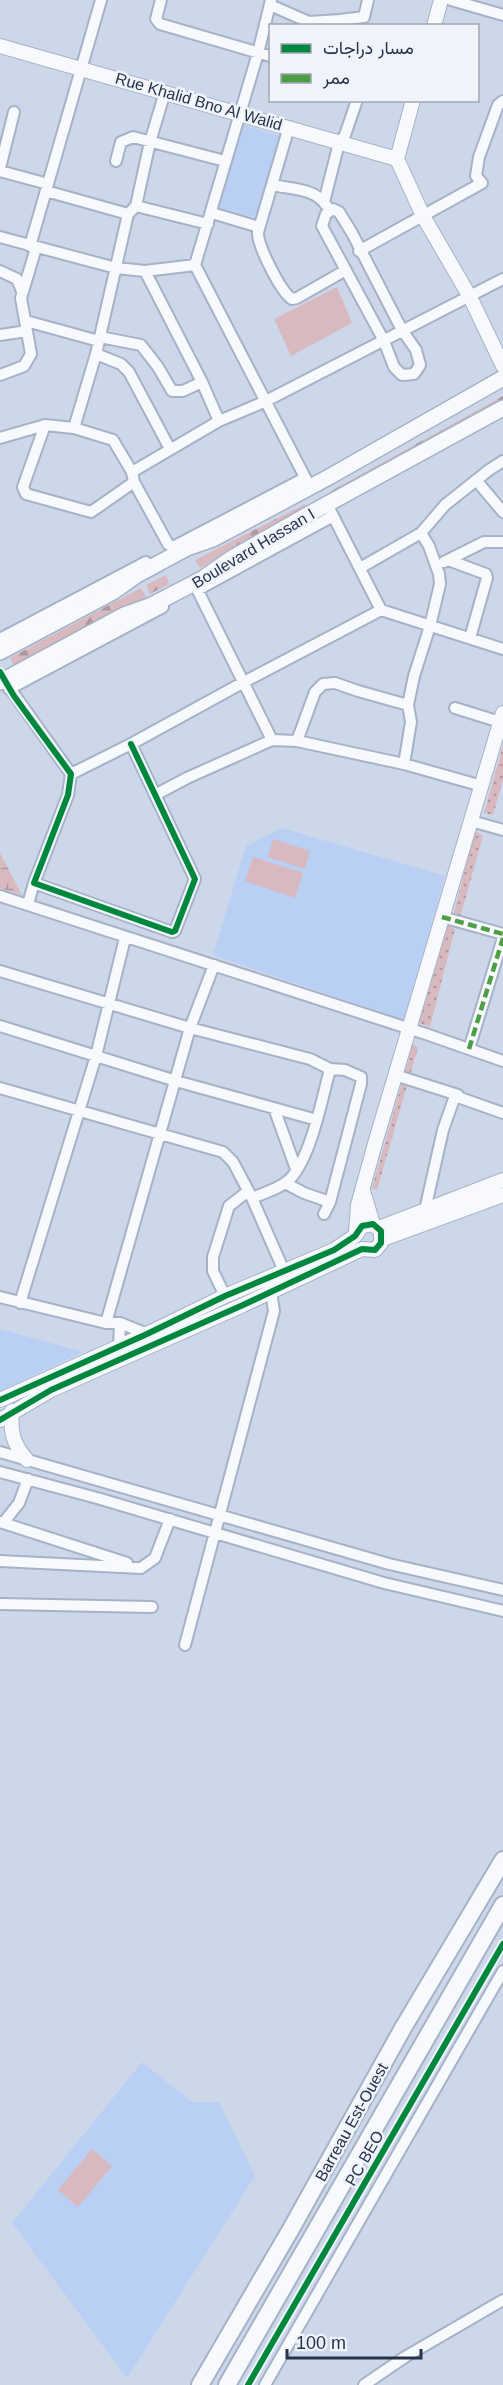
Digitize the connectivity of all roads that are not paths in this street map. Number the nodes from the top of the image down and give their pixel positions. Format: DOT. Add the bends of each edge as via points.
graph roads {
  1 [pos="101,0"];
  2 [pos="160,0"];
  3 [pos="368,0"];
  4 [pos="441,0"];
  5 [pos="451,0"];
  6 [pos="271,2"];
  7 [pos="503,15"];
  8 [pos="341,23"];
  9 [pos="435,24"];
  10 [pos="0,46"];
  11 [pos="258,53"];
  12 [pos="269,56"];
  13 [pos="81,67"];
  14 [pos="165,92"];
  15 [pos="503,101"];
  16 [pos="356,102"];
  17 [pos="412,102"];
  18 [pos="240,112"];
  19 [pos="8,118"];
  20 [pos="290,127"];
  21 [pos="150,142"];
  22 [pos="339,143"];
  23 [pos="397,159"];
  24 [pos="116,161"];
  25 [pos="225,161"];
  26 [pos="0,170"];
  27 [pos="272,185"];
  28 [pos="47,188"];
  29 [pos="326,206"];
  30 [pos="132,210"];
  31 [pos="423,216"];
  32 [pos="210,218"];
  33 [pos="259,227"];
  34 [pos="0,237"];
  35 [pos="33,247"];
  36 [pos="360,251"];
  37 [pos="195,265"];
  38 [pos="116,268"];
  39 [pos="346,270"];
  40 [pos="0,271"];
  41 [pos="145,271"];
  42 [pos="503,279"];
  43 [pos="22,291"];
  44 [pos="470,297"];
  45 [pos="26,326"];
  46 [pos="402,330"];
  47 [pos="0,335"];
  48 [pos="100,339"];
  49 [pos="384,341"];
  50 [pos="96,354"];
  51 [pos="503,366"];
  52 [pos="0,375"];
  53 [pos="503,378"];
  54 [pos="202,382"];
  55 [pos="264,402"];
  56 [pos="503,408"];
  57 [pos="219,421"];
  58 [pos="45,424"];
  59 [pos="74,428"];
  60 [pos="0,438"];
  61 [pos="170,449"];
  62 [pos="503,461"];
  63 [pos="133,477"];
  64 [pos="476,480"];
  65 [pos="307,483"];
  66 [pos="330,510"];
  67 [pos="503,512"];
  68 [pos="421,533"];
  69 [pos="503,542"];
  70 [pos="176,550"];
  71 [pos="448,560"];
  72 [pos="436,566"];
  73 [pos="360,568"];
  74 [pos="138,570"];
  75 [pos="197,590"];
  76 [pos="381,610"];
  77 [pos="430,626"];
  78 [pos="470,638"];
  79 [pos="0,639"];
  80 [pos="503,649"];
  81 [pos="0,652"];
  82 [pos="3,681"];
  83 [pos="244,682"];
  84 [pos="408,705"];
  85 [pos="455,708"];
  86 [pos="502,717"];
  87 [pos="272,740"];
  88 [pos="297,741"];
  89 [pos="131,744"];
  90 [pos="404,764"];
  91 [pos="71,774"];
  92 [pos="482,786"];
  93 [pos="155,795"];
  94 [pos="471,821"];
  95 [pos="503,830"];
  96 [pos="34,883"];
  97 [pos="0,896"];
  98 [pos="28,904"];
  99 [pos="442,917"];
  100 [pos="503,936"];
  101 [pos="125,938"];
  102 [pos="214,965"];
  103 [pos="0,971"];
  104 [pos="109,1003"];
  105 [pos="0,1026"];
  106 [pos="190,1028"];
  107 [pos="409,1029"];
  108 [pos="469,1049"];
  109 [pos="96,1056"];
  110 [pos="503,1061"];
  111 [pos="330,1069"];
  112 [pos="395,1075"];
  113 [pos="176,1081"];
  114 [pos="0,1089"];
  115 [pos="455,1096"];
  116 [pos="274,1108"];
  117 [pos="78,1110"];
  118 [pos="503,1113"];
  119 [pos="317,1120"];
  120 [pos="161,1134"];
  121 [pos="296,1169"];
  122 [pos="503,1180"];
  123 [pos="285,1183"];
  124 [pos="363,1191"];
  125 [pos="250,1195"];
  126 [pos="503,1195"];
  127 [pos="330,1202"];
  128 [pos="425,1210"];
  129 [pos="324,1214"];
  130 [pos="378,1230"];
  131 [pos="356,1234"];
  132 [pos="362,1250"];
  133 [pos="284,1271"];
  134 [pos="271,1292"];
  135 [pos="225,1296"];
  136 [pos="0,1297"];
  137 [pos="20,1303"];
  138 [pos="106,1323"];
  139 [pos="120,1323"];
  140 [pos="147,1334"];
  141 [pos="119,1347"];
  142 [pos="0,1400"];
  143 [pos="12,1411"];
  144 [pos="0,1420"];
  145 [pos="0,1452"];
  146 [pos="26,1460"];
  147 [pos="61,1470"];
  148 [pos="0,1473"];
  149 [pos="24,1478"];
  150 [pos="57,1486"];
  151 [pos="220,1516"];
  152 [pos="170,1519"];
  153 [pos="2,1522"];
  154 [pos="216,1532"];
  155 [pos="0,1561"];
  156 [pos="141,1568"];
  157 [pos="503,1590"];
  158 [pos="0,1604"];
  159 [pos="152,1607"];
  160 [pos="503,1611"];
  161 [pos="185,1645"];
  162 [pos="503,1860"];
  163 [pos="503,1905"];
  164 [pos="503,1971"];
  165 [pos="503,2300"];
  166 [pos="200,2385"];
  167 [pos="227,2385"];
  168 [pos="265,2385"];
  169 [pos="364,2385"];
  1 -- 13 [label="street"];
  2 -- 11 [label="street" via="156,19 160,24"];
  3 -- 8 [label="street" via="364,16"];
  4 -- 9 [label="street"];
  5 -- 7 [label="street"];
  6 -- 8 [label="street" via="309,22"];
  6 -- 11 [label="street"];
  10 -- 13 [label="street, Rue Khalid Bno Al Walid"];
  11 -- 12 [label="street"];
  11 -- 18 [label="street"];
  13 -- 14 [label="street, Rue Khalid Bno Al Walid"];
  13 -- 28 [label="street"];
  14 -- 18 [label="street, Rue Khalid Bno Al Walid"];
  14 -- 21 [label="street"];
  15 -- 31 [label="street" via="498,105 478,160 476,176 482,183"];
  16 -- 22 [label="street"];
  17 -- 23 [label="street"];
  18 -- 20 [label="street, Rue Khalid Bno Al Walid"];
  18 -- 25 [label="street"];
  19 -- 26 [label="street"];
  20 -- 22 [label="street, Rue Khalid Bno Al Walid"];
  20 -- 27 [label="street"];
  21 -- 24 [label="street" via="126,139 119,146"];
  21 -- 25 [label="street"];
  21 -- 30 [label="street"];
  22 -- 23 [label="street, Rue Khalid Bno Al Walid"];
  22 -- 29 [label="street"];
  23 -- 31 [label="street"];
  25 -- 32 [label="street"];
  26 -- 28 [label="street"];
  27 -- 29 [label="street" via="315,194"];
  27 -- 33 [label="street"];
  28 -- 30 [label="street"];
  28 -- 35 [label="street"];
  29 -- 36 [label="street" via="339,212"];
  29 -- 39 [label="street" via="322,226"];
  30 -- 32 [label="street"];
  30 -- 38 [label="street"];
  31 -- 36 [label="street"];
  31 -- 44 [label="street"];
  32 -- 33 [label="street"];
  32 -- 37 [label="street"];
  33 -- 39 [label="street" via="258,242 292,299"];
  34 -- 35 [label="street"];
  35 -- 38 [label="street"];
  35 -- 43 [label="street"];
  36 -- 46 [label="street"];
  37 -- 41 [label="street"];
  37 -- 55 [label="street"];
  38 -- 41 [label="street"];
  38 -- 48 [label="street"];
  39 -- 49 [label="street"];
  40 -- 43 [label="street" via="16,279"];
  41 -- 54 [label="street"];
  42 -- 44 [label="street"];
  43 -- 45 [label="street"];
  44 -- 46 [label="street"];
  44 -- 51 [label="street"];
  45 -- 47 [label="street"];
  45 -- 48 [label="street"];
  45 -- 52 [label="street" via="29,361"];
  46 -- 49 [label="street"];
  46 -- 49 [label="street" via="420,360 414,374 396,371"];
  48 -- 50 [label="street"];
  48 -- 54 [label="street" via="141,345 172,391 183,391"];
  49 -- 55 [label="street"];
  50 -- 59 [label="street"];
  50 -- 61 [label="street" via="121,364 129,372"];
  53 -- 65 [label="main road, Boulevard Hassan I"];
  54 -- 57 [label="street"];
  55 -- 57 [label="street"];
  55 -- 65 [label="street"];
  56 -- 66 [label="main road, Boulevard Hassan I"];
  57 -- 61 [label="street"];
  58 -- 59 [label="street"];
  58 -- 60 [label="street"];
  58 -- 63 [label="street" via="23,488 26,494 91,512"];
  59 -- 63 [label="street" via="113,440"];
  61 -- 63 [label="street"];
  62 -- 64 [label="street"];
  63 -- 70 [label="street" via="168,544"];
  64 -- 67 [label="street"];
  64 -- 68 [label="street" via="445,505"];
  65 -- 70 [label="main road, Boulevard Hassan I" via="213,538"];
  66 -- 73 [label="street"];
  66 -- 75 [label="street"];
  66 -- 82 [label="main road, Boulevard Hassan I"];
  68 -- 72 [label="street"];
  68 -- 73 [label="street"];
  69 -- 71 [label="street" via="484,542"];
  70 -- 74 [label="main road, Boulevard Hassan I"];
  71 -- 72 [label="street"];
  71 -- 78 [label="street" via="486,574"];
  72 -- 77 [label="street" via="440,584"];
  73 -- 76 [label="street"];
  74 -- 79 [label="street"];
  74 -- 81 [label="main road, Boulevard Hassan I" via="113,592"];
  75 -- 82 [label="street"];
  75 -- 83 [label="street"];
  76 -- 77 [label="street"];
  76 -- 83 [label="street"];
  77 -- 78 [label="street"];
  77 -- 84 [label="street"];
  78 -- 80 [label="street"];
  82 -- 91 [label="street"];
  83 -- 87 [label="street"];
  83 -- 89 [label="street"];
  84 -- 88 [label="street" via="339,684 323,684 315,692"];
  84 -- 90 [label="street" via="411,722"];
  85 -- 86 [label="street"];
  86 -- 92 [label="street"];
  87 -- 88 [label="street"];
  87 -- 93 [label="street"];
  88 -- 90 [label="street"];
  89 -- 91 [label="street"];
  89 -- 93 [label="street"];
  90 -- 92 [label="street"];
  91 -- 96 [label="street" via="68,795"];
  92 -- 94 [label="street"];
  93 -- 96 [label="street" via="195,879 175,931"];
  94 -- 95 [label="street"];
  94 -- 99 [label="street"];
  96 -- 98 [label="street"];
  97 -- 98 [label="street"];
  98 -- 101 [label="street"];
  99 -- 100 [label="street"];
  99 -- 107 [label="street"];
  100 -- 108 [label="street"];
  101 -- 102 [label="street"];
  101 -- 104 [label="street"];
  102 -- 106 [label="street"];
  102 -- 107 [label="street"];
  103 -- 104 [label="street"];
  104 -- 106 [label="street"];
  104 -- 109 [label="street"];
  105 -- 109 [label="street"];
  106 -- 111 [label="street" via="310,1059"];
  106 -- 113 [label="street"];
  107 -- 108 [label="street"];
  107 -- 112 [label="street"];
  108 -- 110 [label="street"];
  109 -- 113 [label="street"];
  109 -- 117 [label="street"];
  111 -- 119 [label="street"];
  111 -- 127 [label="street" via="359,1075 362,1081"];
  112 -- 115 [label="street" via="458,1095"];
  112 -- 124 [label="street"];
  113 -- 116 [label="street"];
  113 -- 120 [label="street"];
  114 -- 117 [label="street"];
  115 -- 118 [label="street"];
  115 -- 128 [label="street"];
  116 -- 119 [label="street"];
  116 -- 121 [label="street"];
  117 -- 120 [label="street"];
  117 -- 137 [label="street"];
  119 -- 121 [label="street"];
  120 -- 125 [label="street" via="223,1152 233,1162"];
  120 -- 138 [label="street"];
  121 -- 123 [label="street"];
  122 -- 128 [label="street"];
  123 -- 125 [label="street"];
  123 -- 127 [label="street"];
  124 -- 130 [label="street"];
  124 -- 131 [label="street" via="356,1214"];
  125 -- 133 [label="street"];
  125 -- 135 [label="street" via="229,1206 212,1264"];
  126 -- 130 [label="street"];
  127 -- 129 [label="street"];
  128 -- 130 [label="street"];
  130 -- 131 [label="street" via="362,1226"];
  130 -- 132 [label="street" via="375,1250"];
  131 -- 132 [label="street"];
  131 -- 133 [label="street" via="334,1250"];
  132 -- 134 [label="street"];
  133 -- 135 [label="street"];
  134 -- 143 [label="street"];
  134 -- 151 [label="street" via="274,1311"];
  135 -- 140 [label="street"];
  136 -- 137 [label="street"];
  137 -- 138 [label="street"];
  138 -- 139 [label="street"];
  139 -- 140 [label="street"];
  139 -- 141 [label="street"];
  140 -- 141 [label="street"];
  141 -- 142 [label="street"];
  143 -- 144 [label="street"];
  143 -- 146 [label="street" via="14,1442"];
  145 -- 146 [label="street"];
  146 -- 147 [label="street"];
  146 -- 149 [label="street"];
  147 -- 150 [label="street"];
  147 -- 151 [label="street"];
  148 -- 149 [label="street"];
  149 -- 150 [label="street"];
  149 -- 153 [label="street" via="19,1503"];
  150 -- 152 [label="street"];
  151 -- 154 [label="street"];
  151 -- 157 [label="street" via="389,1564"];
  152 -- 154 [label="street"];
  152 -- 156 [label="street" via="155,1558"];
  153 -- 156 [label="street"];
  154 -- 160 [label="street" via="384,1583"];
  154 -- 161 [label="street"];
  155 -- 156 [label="street"];
  158 -- 159 [label="street"];
  162 -- 166 [label="main road, Barreau Est-Ouest"];
  163 -- 167 [label="main road, Barreau Est-Ouest"];
  164 -- 168 [label="street"];
  165 -- 169 [label="street"];
}
